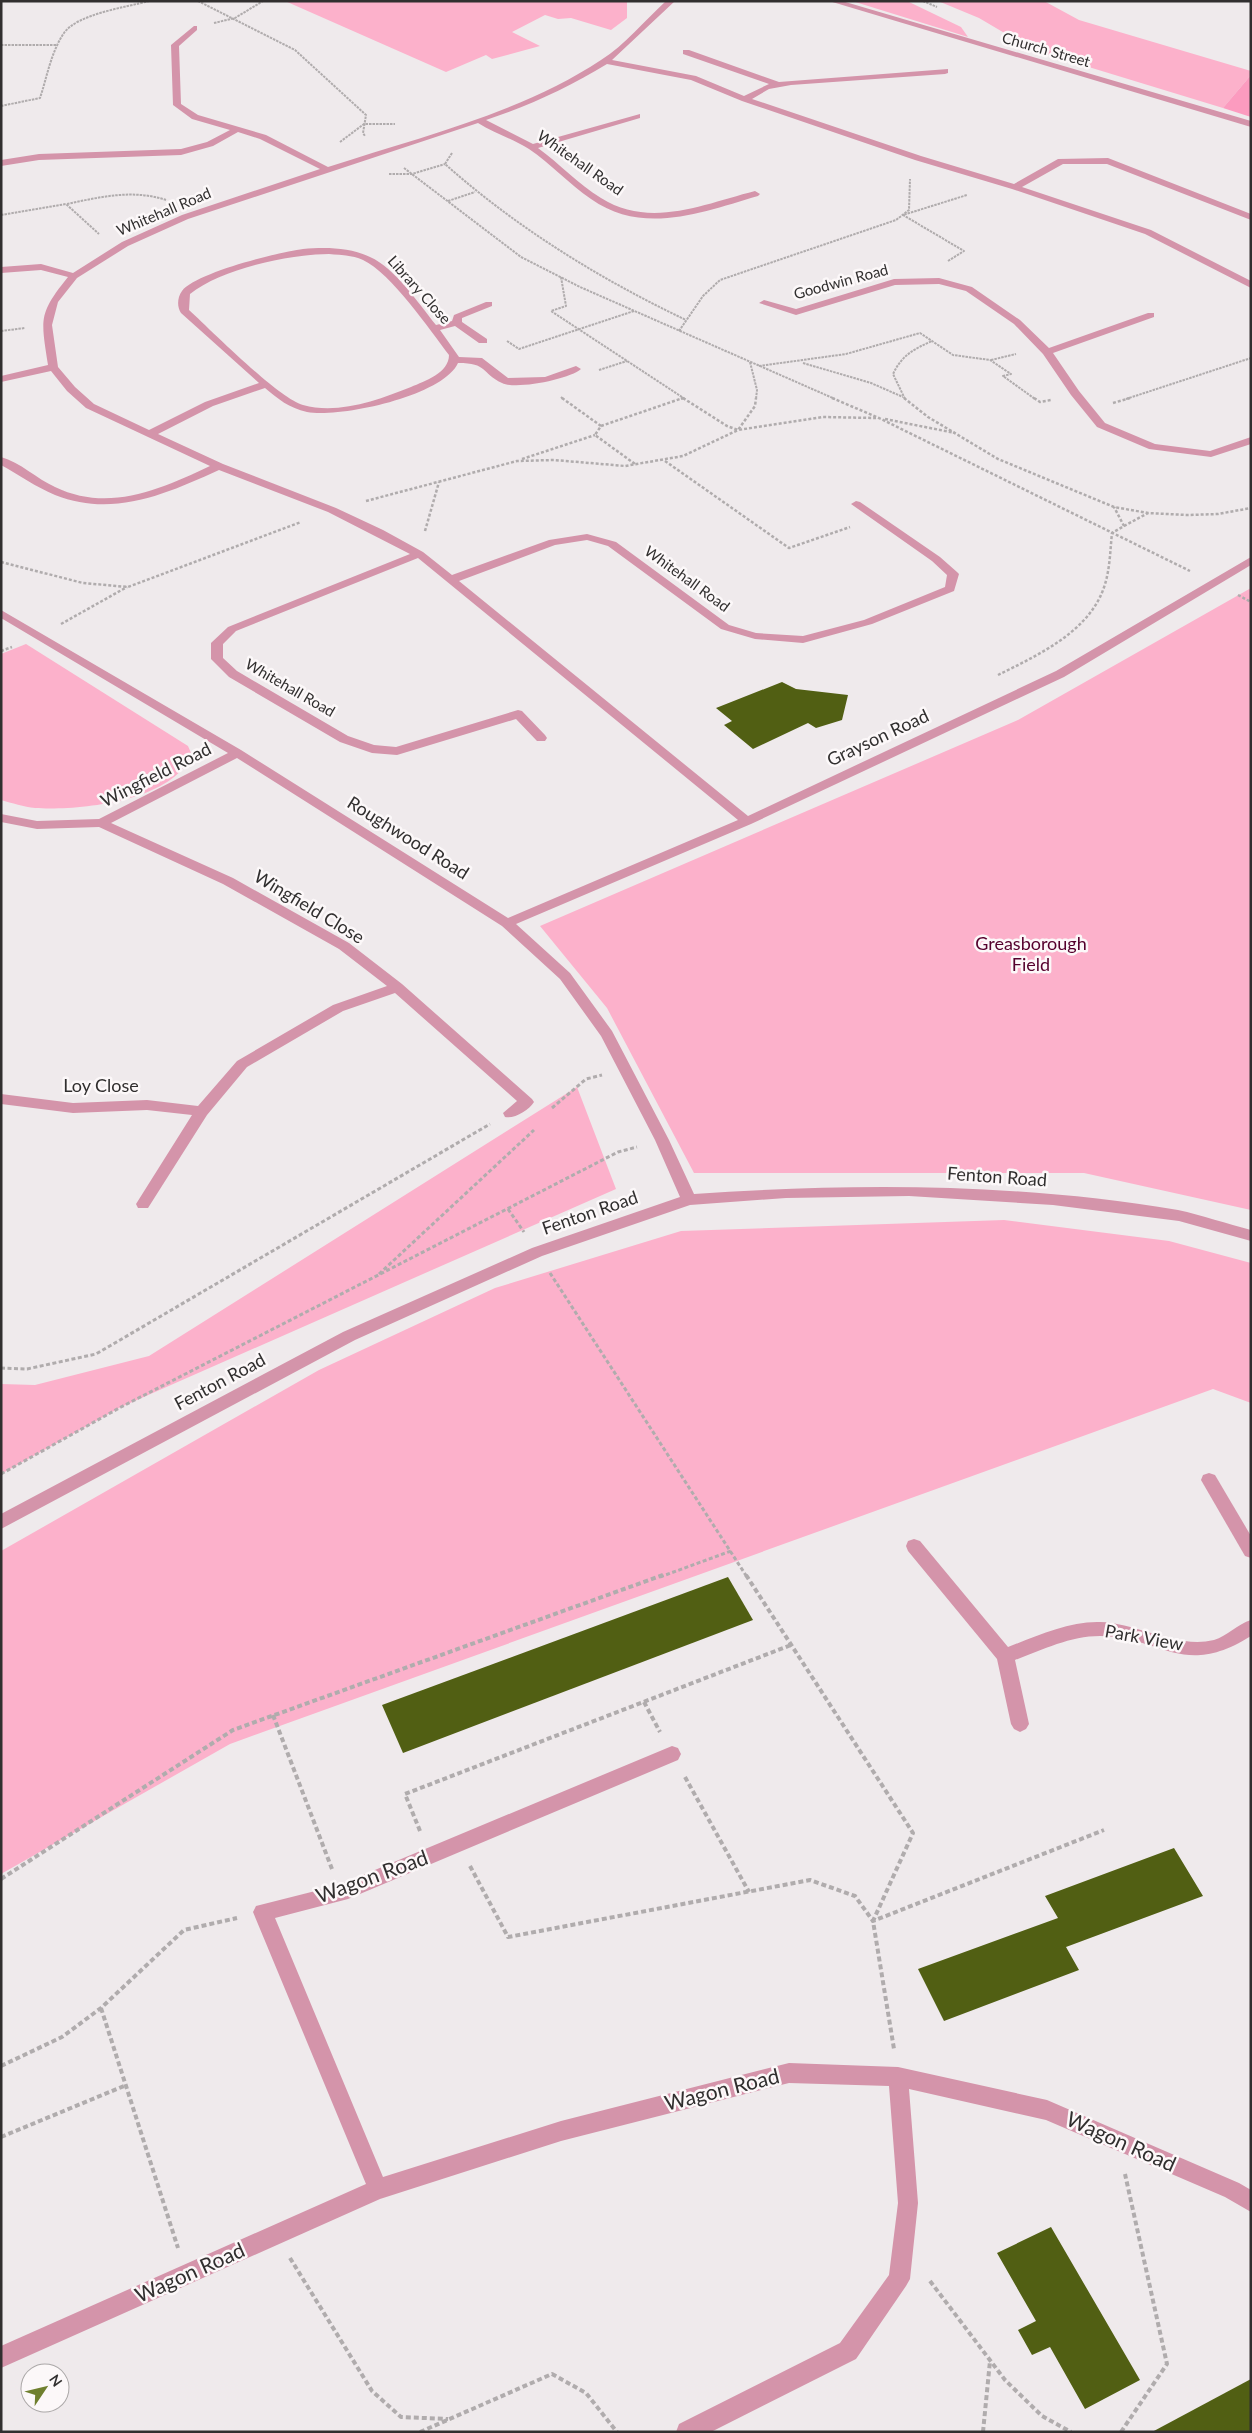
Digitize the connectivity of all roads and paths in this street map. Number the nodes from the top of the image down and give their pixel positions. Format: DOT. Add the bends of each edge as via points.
graph roads {
  1 [pos="149,1"];
  2 [pos="198,1"];
  3 [pos="263,1"];
  4 [pos="671,1"];
  5 [pos="833,1"];
  6 [pos="235,18"];
  7 [pos="194,28"];
  8 [pos="1,45"];
  9 [pos="58,45"];
  10 [pos="686,52"];
  11 [pos="606,61"];
  12 [pos="945,71"];
  13 [pos="777,84"];
  14 [pos="745,99"];
  15 [pos="1,106"];
  16 [pos="637,116"];
  17 [pos="479,120"];
  18 [pos="1251,124"];
  19 [pos="490,127"];
  20 [pos="236,130"];
  21 [pos="366,138"];
  22 [pos="532,147"];
  23 [pos="895,150"];
  24 [pos="1,163"];
  25 [pos="399,164"];
  26 [pos="328,170"];
  27 [pos="1005,184"];
  28 [pos="1015,187"];
  29 [pos="476,192"];
  30 [pos="754,194"];
  31 [pos="447,201"];
  32 [pos="172,203"];
  33 [pos="66,204"];
  34 [pos="1,215"];
  35 [pos="903,215"];
  36 [pos="1251,217"];
  37 [pos="125,244"];
  38 [pos="1,270"];
  39 [pos="74,276"];
  40 [pos="560,277"];
  41 [pos="918,280"];
  42 [pos="1251,285"];
  43 [pos="764,303"];
  44 [pos="489,304"];
  45 [pos="634,311"];
  46 [pos="1150,315"];
  47 [pos="686,320"];
  48 [pos="457,322"];
  49 [pos="435,328"];
  50 [pos="579,329"];
  51 [pos="679,331"];
  52 [pos="504,340"];
  53 [pos="483,341"];
  54 [pos="932,341"];
  55 [pos="1047,352"];
  56 [pos="1251,358"];
  57 [pos="454,360"];
  58 [pos="627,361"];
  59 [pos="750,362"];
  60 [pos="800,362"];
  61 [pos="759,366"];
  62 [pos="53,367"];
  63 [pos="576,369"];
  64 [pos="1,379"];
  65 [pos="546,380"];
  66 [pos="266,384"];
  67 [pos="1075,393"];
  68 [pos="903,397"];
  69 [pos="683,398"];
  70 [pos="1090,411"];
  71 [pos="879,418"];
  72 [pos="601,426"];
  73 [pos="738,430"];
  74 [pos="151,433"];
  75 [pos="955,433"];
  76 [pos="595,435"];
  77 [pos="1251,440"];
  78 [pos="1,460"];
  79 [pos="664,460"];
  80 [pos="517,461"];
  81 [pos="635,465"];
  82 [pos="219,466"];
  83 [pos="439,482"];
  84 [pos="856,504"];
  85 [pos="1114,507"];
  86 [pos="1251,508"];
  87 [pos="332,510"];
  88 [pos="1148,513"];
  89 [pos="876,518"];
  90 [pos="1124,526"];
  91 [pos="1112,533"];
  92 [pos="419,554"];
  93 [pos="1251,560"];
  94 [pos="1,562"];
  95 [pos="453,579"];
  96 [pos="1214,582"];
  97 [pos="128,587"];
  98 [pos="1251,602"];
  99 [pos="1,613"];
  100 [pos="39,636"];
  101 [pos="1,651"];
  102 [pos="990,679"];
  103 [pos="541,738"];
  104 [pos="237,752"];
  105 [pos="1,818"];
  106 [pos="746,821"];
  107 [pos="101,823"];
  108 [pos="507,923"];
  109 [pos="397,987"];
  110 [pos="626,1069"];
  111 [pos="1,1099"];
  112 [pos="527,1102"];
  113 [pos="202,1111"];
  114 [pos="510,1113"];
  115 [pos="547,1118"];
  116 [pos="662,1140"];
  117 [pos="689,1200"];
  118 [pos="143,1204"];
  119 [pos="508,1209"];
  120 [pos="523,1230"];
  121 [pos="1251,1236"];
  122 [pos="552,1275"];
  123 [pos="375,1278"];
  124 [pos="1,1368"];
  125 [pos="1,1474"];
  126 [pos="1209,1480"];
  127 [pos="1,1522"];
  128 [pos="914,1546"];
  129 [pos="731,1551"];
  130 [pos="1251,1551"];
  131 [pos="1251,1626"];
  132 [pos="791,1645"];
  133 [pos="1005,1656"];
  134 [pos="644,1702"];
  135 [pos="273,1715"];
  136 [pos="1020,1724"];
  137 [pos="672,1754"];
  138 [pos="1104,1830"];
  139 [pos="458,1844"];
  140 [pos="430,1855"];
  141 [pos="1,1878"];
  142 [pos="341,1892"];
  143 [pos="749,1892"];
  144 [pos="263,1912"];
  145 [pos="873,1921"];
  146 [pos="100,2008"];
  147 [pos="1,2066"];
  148 [pos="898,2077"];
  149 [pos="124,2086"];
  150 [pos="1,2137"];
  151 [pos="1118,2140"];
  152 [pos="378,2189"];
  153 [pos="1251,2202"];
  154 [pos="276,2234"];
  155 [pos="903,2246"];
  156 [pos="186,2274"];
  157 [pos="1,2357"];
  158 [pos="990,2360"];
  159 [pos="448,2419"];
  160 [pos="420,2432"];
  161 [pos="617,2432"];
  162 [pos="687,2432"];
  163 [pos="983,2432"];
  164 [pos="1071,2432"];
  165 [pos="1121,2432"];
  1 -- 9 [label="path" via="66,29"];
  2 -- 6 [label="path"];
  3 -- 6 [label="path"];
  4 -- 11 [label="street, Whitehall Road"];
  5 -- 18 [label="street, Church Street"];
  6 -- 7 [label="path"];
  6 -- 21 [label="path" via="295,50 351,99 366,115 363,133"];
  7 -- 20 [label="street" via="175,45 177,105 195,117"];
  8 -- 9 [label="path"];
  9 -- 15 [label="path" via="40,98"];
  10 -- 13 [label="street"];
  11 -- 14 [label="street" via="693,78"];
  11 -- 17 [label="street, Whitehall Road" via="544,95"];
  12 -- 13 [label="street"];
  13 -- 14 [label="street"];
  14 -- 23 [label="street"];
  16 -- 22 [label="street"];
  17 -- 19 [label="street, Whitehall Road"];
  17 -- 26 [label="street, Whitehall Road"];
  19 -- 22 [label="street, Whitehall Road"];
  19 -- 29 [label="path" via="448,157 445,164"];
  20 -- 24 [label="street" via="210,144 182,152 38,157"];
  20 -- 26 [label="street" via="263,137"];
  22 -- 30 [label="street, Whitehall Road" via="605,205 628,214 653,217 679,214"];
  23 -- 27 [label="street"];
  23 -- 35 [label="path" via="899,165 911,181 909,210"];
  25 -- 31 [label="path"];
  26 -- 37 [label="street, Whitehall Road" via="185,217"];
  27 -- 28 [label="street"];
  27 -- 35 [label="path"];
  28 -- 36 [label="street" via="1061,161 1108,161"];
  28 -- 42 [label="street" via="1148,232"];
  29 -- 31 [label="path"];
  29 -- 47 [label="path" via="566,254"];
  31 -- 40 [label="path" via="521,256"];
  32 -- 33 [label="path" via="159,197 124,194"];
  33 -- 34 [label="path"];
  33 -- 37 [label="path" via="107,241"];
  35 -- 41 [label="path" via="964,251"];
  35 -- 47 [label="path" via="720,280 703,296"];
  37 -- 39 [label="street, Whitehall Road"];
  38 -- 39 [label="street" via="41,267"];
  39 -- 62 [label="street, Whitehall Road" via="53,302 47,325"];
  40 -- 45 [label="path"];
  40 -- 50 [label="path" via="566,306 551,311"];
  41 -- 43 [label="street, Goodwin Road" via="894,282 796,312"];
  41 -- 55 [label="street, Goodwin Road" via="940,281 969,289 1017,322"];
  44 -- 48 [label="street" via="465,312 457,317"];
  45 -- 50 [label="path"];
  45 -- 51 [label="path"];
  46 -- 55 [label="street"];
  47 -- 51 [label="path"];
  48 -- 49 [label="street"];
  48 -- 53 [label="street"];
  49 -- 57 [label="street, Library Close" via="454,355"];
  49 -- 66 [label="street, Library Close" via="381,268 370,259 351,253 301,252 197,283 186,292 184,311"];
  50 -- 52 [label="path" via="519,349"];
  50 -- 58 [label="path"];
  51 -- 59 [label="path"];
  54 -- 60 [label="path" via="920,334 846,354"];
  54 -- 67 [label="path" via="953,355 990,360 1011,374 1002,376 1040,402"];
  54 -- 68 [label="path" via="899,359 893,374"];
  55 -- 67 [label="street, Goodwin Road"];
  56 -- 70 [label="path"];
  57 -- 65 [label="street" via="478,360 506,381"];
  57 -- 66 [label="street, Library Close" via="450,369 430,384 345,410 297,406"];
  58 -- 63 [label="path" via="598,370"];
  58 -- 69 [label="path"];
  59 -- 61 [label="path"];
  59 -- 73 [label="path" via="758,390 755,406"];
  60 -- 61 [label="path"];
  60 -- 68 [label="path" via="871,383"];
  61 -- 71 [label="path"];
  62 -- 64 [label="street"];
  62 -- 74 [label="street" via="90,406"];
  63 -- 65 [label="street"];
  65 -- 72 [label="path" via="554,393"];
  66 -- 74 [label="street" via="210,404"];
  67 -- 70 [label="street, Goodwin Road"];
  68 -- 75 [label="path"];
  69 -- 72 [label="path"];
  69 -- 73 [label="path"];
  70 -- 77 [label="street, Goodwin Road" via="1101,425 1153,447 1211,454"];
  71 -- 73 [label="path" via="823,417"];
  71 -- 75 [label="path"];
  71 -- 91 [label="path"];
  72 -- 76 [label="path"];
  73 -- 79 [label="path" via="691,452"];
  74 -- 82 [label="street"];
  75 -- 85 [label="path" via="998,459"];
  76 -- 80 [label="path"];
  76 -- 81 [label="path"];
  78 -- 82 [label="street" via="64,495 101,502 133,502"];
  79 -- 81 [label="path"];
  79 -- 89 [label="path" via="789,548"];
  80 -- 81 [label="path"];
  80 -- 83 [label="path"];
  82 -- 87 [label="street"];
  83 -- 87 [label="path"];
  83 -- 92 [label="path"];
  84 -- 89 [label="street, Whitehall Road"];
  85 -- 88 [label="path"];
  85 -- 90 [label="path"];
  86 -- 88 [label="path" via="1218,514"];
  87 -- 92 [label="street"];
  87 -- 97 [label="path"];
  88 -- 90 [label="path"];
  89 -- 95 [label="street, Whitehall Road" via="953,574 950,589 868,622 803,640 754,636 725,627 612,544 587,537 553,542"];
  90 -- 91 [label="path"];
  91 -- 96 [label="path"];
  91 -- 102 [label="path" via="1103,593 1081,622 1043,652"];
  92 -- 95 [label="street"];
  92 -- 103 [label="street, Whitehall Road" via="232,629 217,643 217,659 232,674 344,739 372,749 397,751 518,714"];
  93 -- 96 [label="street, Grayson Road"];
  94 -- 97 [label="path" via="83,583"];
  95 -- 106 [label="street"];
  96 -- 98 [label="path"];
  96 -- 106 [label="street, Grayson Road" via="1060,674"];
  97 -- 100 [label="path"];
  99 -- 100 [label="street, Roughwood Road"];
  100 -- 101 [label="path"];
  100 -- 104 [label="street, Roughwood Road"];
  104 -- 107 [label="street, Wingfield Road"];
  104 -- 108 [label="street, Roughwood Road"];
  105 -- 107 [label="street, Wingfield Road" via="37,825"];
  106 -- 108 [label="street, Grayson Road"];
  107 -- 109 [label="street, Wingfield Close" via="228,880 344,946"];
  108 -- 110 [label="street, Roughwood Road" via="565,976 607,1034"];
  109 -- 112 [label="street, Wingfield Close"];
  109 -- 113 [label="street" via="338,1008 242,1064"];
  110 -- 115 [label="path" via="586,1079 554,1106"];
  110 -- 116 [label="street, Roughwood Road"];
  111 -- 113 [label="street, Loy Close" via="73,1108 147,1105"];
  112 -- 114 [label="street"];
  112 -- 115 [label="path"];
  113 -- 118 [label="street"];
  114 -- 124 [label="path" via="96,1354 27,1369"];
  115 -- 123 [label="path"];
  116 -- 117 [label="street, Roughwood Road"];
  116 -- 119 [label="path" via="618,1152"];
  117 -- 121 [label="street, Fenton Road" via="786,1193 909,1191 1102,1206 1179,1216"];
  117 -- 127 [label="street, Fenton Road" via="538,1252 349,1336"];
  119 -- 120 [label="path"];
  119 -- 123 [label="path"];
  122 -- 129 [label="path"];
  123 -- 125 [label="path" via="121,1408"];
  126 -- 130 [label="street"];
  128 -- 133 [label="street"];
  129 -- 132 [label="path"];
  129 -- 135 [label="path"];
  131 -- 133 [label="street, Park View" via="1214,1647 1181,1647 1099,1629 1063,1635"];
  132 -- 134 [label="path"];
  132 -- 145 [label="path" via="913,1833"];
  133 -- 136 [label="street"];
  134 -- 137 [label="path"];
  134 -- 140 [label="path" via="405,1794"];
  135 -- 141 [label="path" via="233,1730"];
  135 -- 142 [label="path"];
  137 -- 139 [label="street, Wagon Road"];
  137 -- 143 [label="path"];
  138 -- 145 [label="path"];
  139 -- 140 [label="street, Wagon Road"];
  139 -- 143 [label="path" via="508,1937"];
  140 -- 142 [label="street, Wagon Road"];
  142 -- 144 [label="street, Wagon Road"];
  143 -- 145 [label="path" via="810,1880 855,1896"];
  144 -- 146 [label="path" via="184,1930"];
  144 -- 152 [label="street"];
  145 -- 148 [label="path"];
  146 -- 147 [label="path" via="62,2037"];
  146 -- 149 [label="path"];
  148 -- 151 [label="street, Wagon Road" via="1047,2110"];
  148 -- 152 [label="street, Wagon Road" via="789,2073 561,2131"];
  148 -- 155 [label="street" via="908,2204"];
  149 -- 150 [label="path"];
  149 -- 156 [label="path"];
  151 -- 153 [label="street, Wagon Road" via="1232,2190"];
  151 -- 165 [label="path" via="1167,2364"];
  152 -- 154 [label="street, Wagon Road"];
  154 -- 156 [label="street, Wagon Road"];
  154 -- 159 [label="path" via="372,2391 401,2417"];
  155 -- 158 [label="path"];
  155 -- 162 [label="street" via="899,2280 848,2350"];
  156 -- 157 [label="street, Wagon Road"];
  158 -- 163 [label="path"];
  158 -- 164 [label="path" via="1005,2380 1042,2416"];
  159 -- 160 [label="path"];
  159 -- 161 [label="path" via="552,2374 586,2393"];
}
